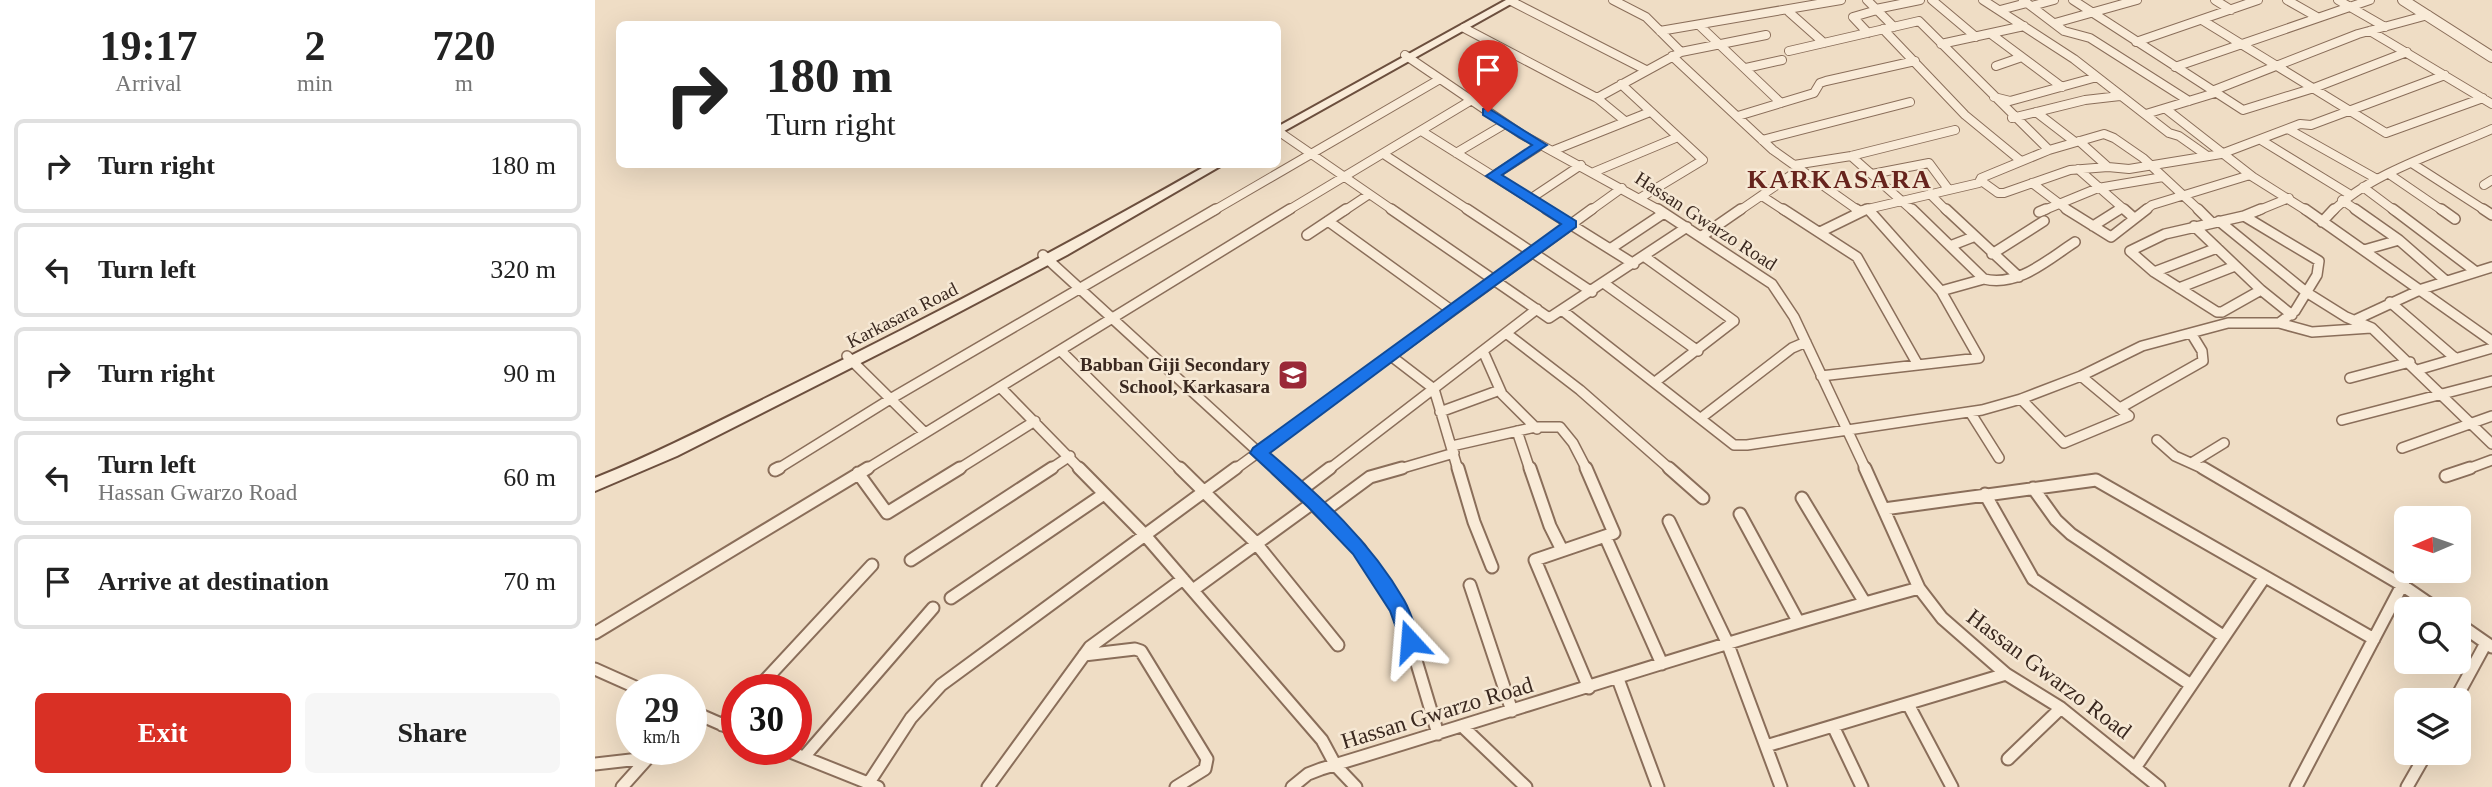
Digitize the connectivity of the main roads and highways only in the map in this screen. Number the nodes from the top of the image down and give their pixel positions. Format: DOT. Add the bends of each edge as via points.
graph roads {
  1 [pos="1509,0"];
  2 [pos="1407,56"];
  3 [pos="1281,123"];
  4 [pos="1281,129"];
  5 [pos="1200,168"];
  6 [pos="1212,168"];
  7 [pos="1046,258"];
  8 [pos="849,359"];
  9 [pos="595,476"];
  10 [pos="595,485"];
  1 -- 2 [label="main road"];
  1 -- 2 [label="main road"];
  2 -- 3 [label="main road"];
  2 -- 4 [label="main road"];
  5 -- 7 [label="main road, Karkasara Road"];
  6 -- 7 [label="main road, Karkasara Road"];
  7 -- 8 [label="main road, Karkasara Road"];
  8 -- 9 [label="main road, Karkasara Road"];
  8 -- 10 [label="main road, Karkasara Road" via="645,465"];
}
